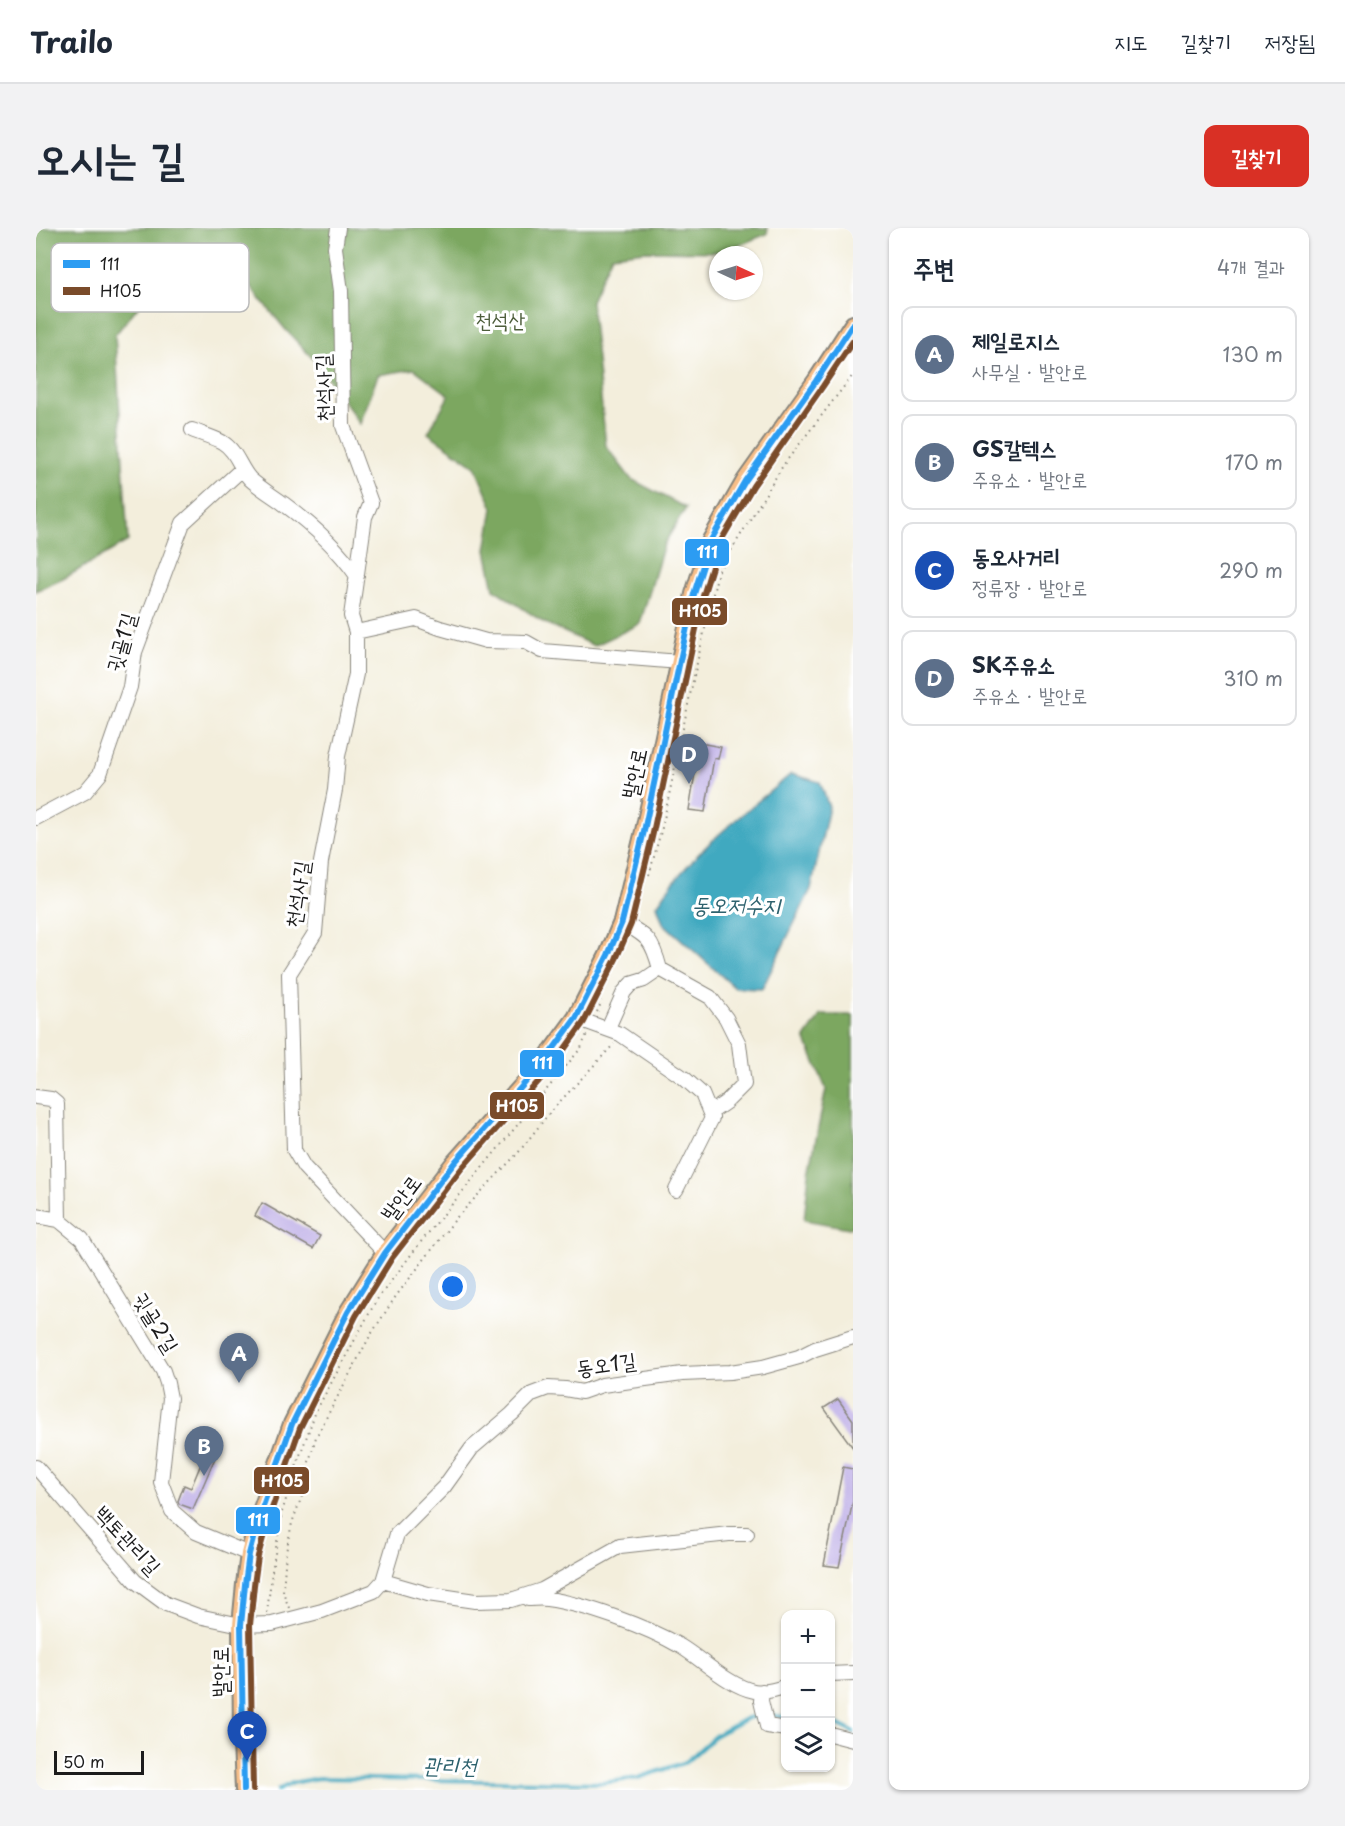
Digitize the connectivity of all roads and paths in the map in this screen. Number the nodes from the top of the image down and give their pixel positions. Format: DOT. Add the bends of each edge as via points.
graph roads {
  1 [pos="338,228"];
  2 [pos="853,324"];
  3 [pos="853,375"];
  4 [pos="192,430"];
  5 [pos="242,469"];
  6 [pos="357,576"];
  7 [pos="356,632"];
  8 [pos="680,662"];
  9 [pos="36,818"];
  10 [pos="649,876"];
  11 [pos="622,921"];
  12 [pos="660,969"];
  13 [pos="602,1002"];
  14 [pos="584,1021"];
  15 [pos="614,1031"];
  16 [pos="36,1097"];
  17 [pos="710,1113"];
  18 [pos="676,1190"];
  19 [pos="36,1216"];
  20 [pos="59,1220"];
  21 [pos="385,1253"];
  22 [pos="853,1337"];
  23 [pos="36,1467"];
  24 [pos="747,1534"];
  25 [pos="249,1554"];
  26 [pos="383,1581"];
  27 [pos="511,1600"];
  28 [pos="295,1618"];
  29 [pos="241,1625"];
  30 [pos="266,1625"];
  31 [pos="853,1673"];
  32 [pos="835,1674"];
  33 [pos="781,1688"];
  34 [pos="762,1691"];
  35 [pos="781,1728"];
  36 [pos="835,1735"];
  37 [pos="853,1740"];
  38 [pos="243,1787"];
  1 -- 6 [label="street, 천석사길" via="335,248 341,291 343,426 371,503 365,517"];
  2 -- 8 [label="main road, 발안로" via="745,482 711,540 694,594"];
  3 -- 10 [label="path" via="784,464 718,572"];
  4 -- 5 [label="street" via="222,442 235,453"];
  5 -- 6 [label="street" via="325,539"];
  5 -- 9 [label="street, 귓골1길" via="183,523 135,652 130,687 100,774 85,792"];
  6 -- 7 [label="street, 천석사길" via="351,616"];
  7 -- 8 [label="street" via="416,619 486,641 525,642 542,651"];
  7 -- 21 [label="street, 천석사길" via="356,674 321,862 315,933 289,974 294,1150 304,1167"];
  8 -- 11 [label="main road, 발안로"];
  11 -- 12 [label="street" via="644,935 655,951"];
  11 -- 14 [label="main road, 발안로"];
  12 -- 15 [label="street" via="624,992"];
  12 -- 17 [label="street" via="710,997 739,1044 744,1084"];
  13 -- 14 [label="path"];
  14 -- 15 [label="street"];
  14 -- 21 [label="main road, 발안로" via="454,1162"];
  14 -- 30 [label="path" via="581,1048 376,1300 321,1401 282,1512"];
  15 -- 17 [label="street" via="684,1078 702,1094"];
  15 -- 28 [label="path" via="617,1041 458,1217 370,1336 316,1437 292,1523 283,1592"];
  16 -- 20 [label="street" via="57,1104"];
  17 -- 18 [label="street"];
  19 -- 20 [label="street"];
  20 -- 25 [label="street, 귓골2길" via="81,1239 165,1377 170,1398 161,1482 172,1511 195,1532"];
  21 -- 25 [label="main road, 발안로" via="348,1312 292,1424"];
  22 -- 26 [label="street, 동오1길" via="763,1367 602,1385 582,1392 548,1388 532,1394 472,1448 444,1487 397,1533"];
  23 -- 29 [label="street, 백토관리길" via="135,1581 166,1604"];
  24 -- 27 [label="street" via="620,1546 542,1590"];
  25 -- 29 [label="main road, 발안로"];
  26 -- 27 [label="street" via="428,1594 475,1601"];
  26 -- 28 [label="street" via="374,1591"];
  27 -- 34 [label="street" via="545,1598 635,1625 679,1646 740,1686"];
  28 -- 30 [label="street"];
  29 -- 30 [label="street"];
  29 -- 38 [label="main road, 발안로"];
  31 -- 32 [label="street"];
  33 -- 34 [label="street"];
  34 -- 35 [label="street" via="767,1726"];
  36 -- 37 [label="street"];
}
